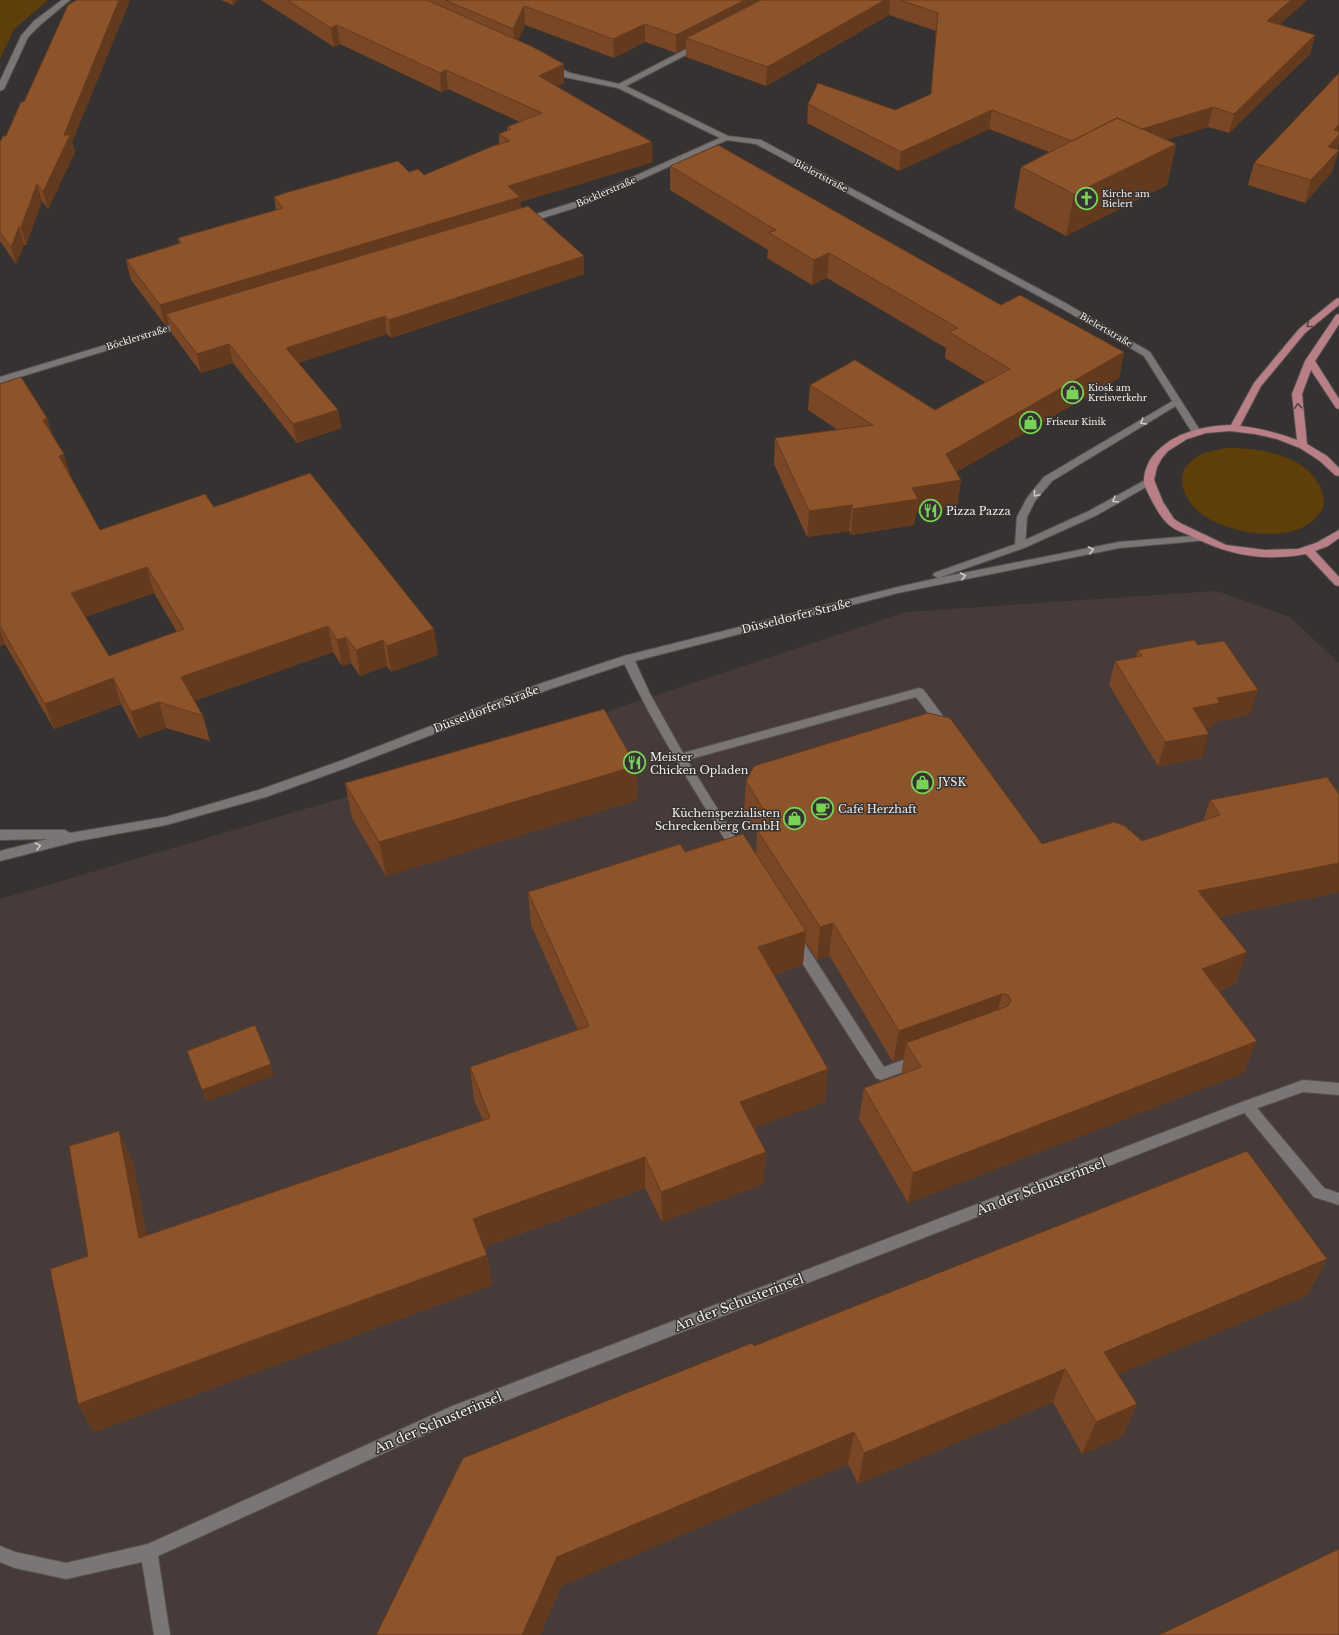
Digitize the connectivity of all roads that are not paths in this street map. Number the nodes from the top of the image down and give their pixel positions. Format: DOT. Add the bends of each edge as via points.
graph roads {
  1 [pos="66,0"];
  2 [pos="705,43"];
  3 [pos="538,62"];
  4 [pos="620,86"];
  5 [pos="0,89"];
  6 [pos="726,138"];
  7 [pos="516,223"];
  8 [pos="1339,301"];
  9 [pos="1339,317"];
  10 [pos="190,322"];
  11 [pos="1310,361"];
  12 [pos="0,380"];
  13 [pos="1176,402"];
  14 [pos="1339,406"];
  15 [pos="1234,428"];
  16 [pos="1196,432"];
  17 [pos="1302,445"];
  18 [pos="1339,473"];
  19 [pos="1148,480"];
  20 [pos="1339,533"];
  21 [pos="1204,538"];
  22 [pos="1020,546"];
  23 [pos="1308,550"];
  24 [pos="1339,583"];
  25 [pos="898,590"];
  26 [pos="628,659"];
  27 [pos="951,735"];
  28 [pos="680,758"];
  29 [pos="0,835"];
  30 [pos="78,836"];
  31 [pos="0,856"];
  32 [pos="744,859"];
  33 [pos="791,933"];
  34 [pos="931,1056"];
  35 [pos="1339,1089"];
  36 [pos="1247,1106"];
  37 [pos="1339,1199"];
  38 [pos="149,1552"];
  39 [pos="0,1554"];
  40 [pos="162,1635"];
  1 -- 5 [label="street" via="36,23 25,36"];
  2 -- 4 [label="street"];
  3 -- 4 [label="street, Bielertstraße" via="567,75"];
  4 -- 6 [label="street, Bielertstraße"];
  6 -- 7 [label="street, Böcklerstraße" via="584,202"];
  6 -- 13 [label="street, Bielertstraße" via="758,142 1032,289 1147,354"];
  8 -- 15 [label="main road, one-way" via="1302,331 1257,385"];
  9 -- 11 [label="main road"];
  10 -- 12 [label="street, Böcklerstraße"];
  11 -- 14 [label="main road"];
  17 -- 11 [label="main road, one-way" via="1297,394"];
  13 -- 16 [label="street, Bielertstraße"];
  13 -- 22 [label="street, one-way" via="1048,479 1031,500 1022,517"];
  15 -- 16 [label="main road"];
  15 -- 17 [label="main road" via="1268,433"];
  16 -- 19 [label="main road" via="1171,444 1154,460"];
  17 -- 18 [label="main road"];
  19 -- 21 [label="main road" via="1158,505 1174,524"];
  19 -- 22 [label="street, Düsseldorfer Straße, one-way" via="1093,513"];
  20 -- 23 [label="main road" via="1327,542"];
  21 -- 23 [label="main road" via="1223,547 1245,552 1281,553"];
  25 -- 21 [label="street, Düsseldorfer Straße, one-way" via="1120,544"];
  22 -- 25 [label="street, Düsseldorfer Straße"];
  23 -- 24 [label="main road"];
  25 -- 26 [label="street, Düsseldorfer Straße"];
  26 -- 28 [label="street" via="644,694"];
  26 -- 30 [label="street, Düsseldorfer Straße" via="546,686 262,794 166,821"];
  27 -- 28 [label="street" via="919,692"];
  28 -- 32 [label="street"];
  29 -- 30 [label="street, Düsseldorfer Straße"];
  31 -- 30 [label="street, Düsseldorfer Straße, one-way"];
  33 -- 34 [label="street" via="881,1074"];
  35 -- 36 [label="street, An der Schusterinsel" via="1303,1086"];
  36 -- 37 [label="street" via="1319,1193"];
  36 -- 38 [label="street, An der Schusterinsel" via="456,1412"];
  38 -- 39 [label="street, An der Schusterinsel" via="66,1571 14,1560"];
  38 -- 40 [label="street"];
}
